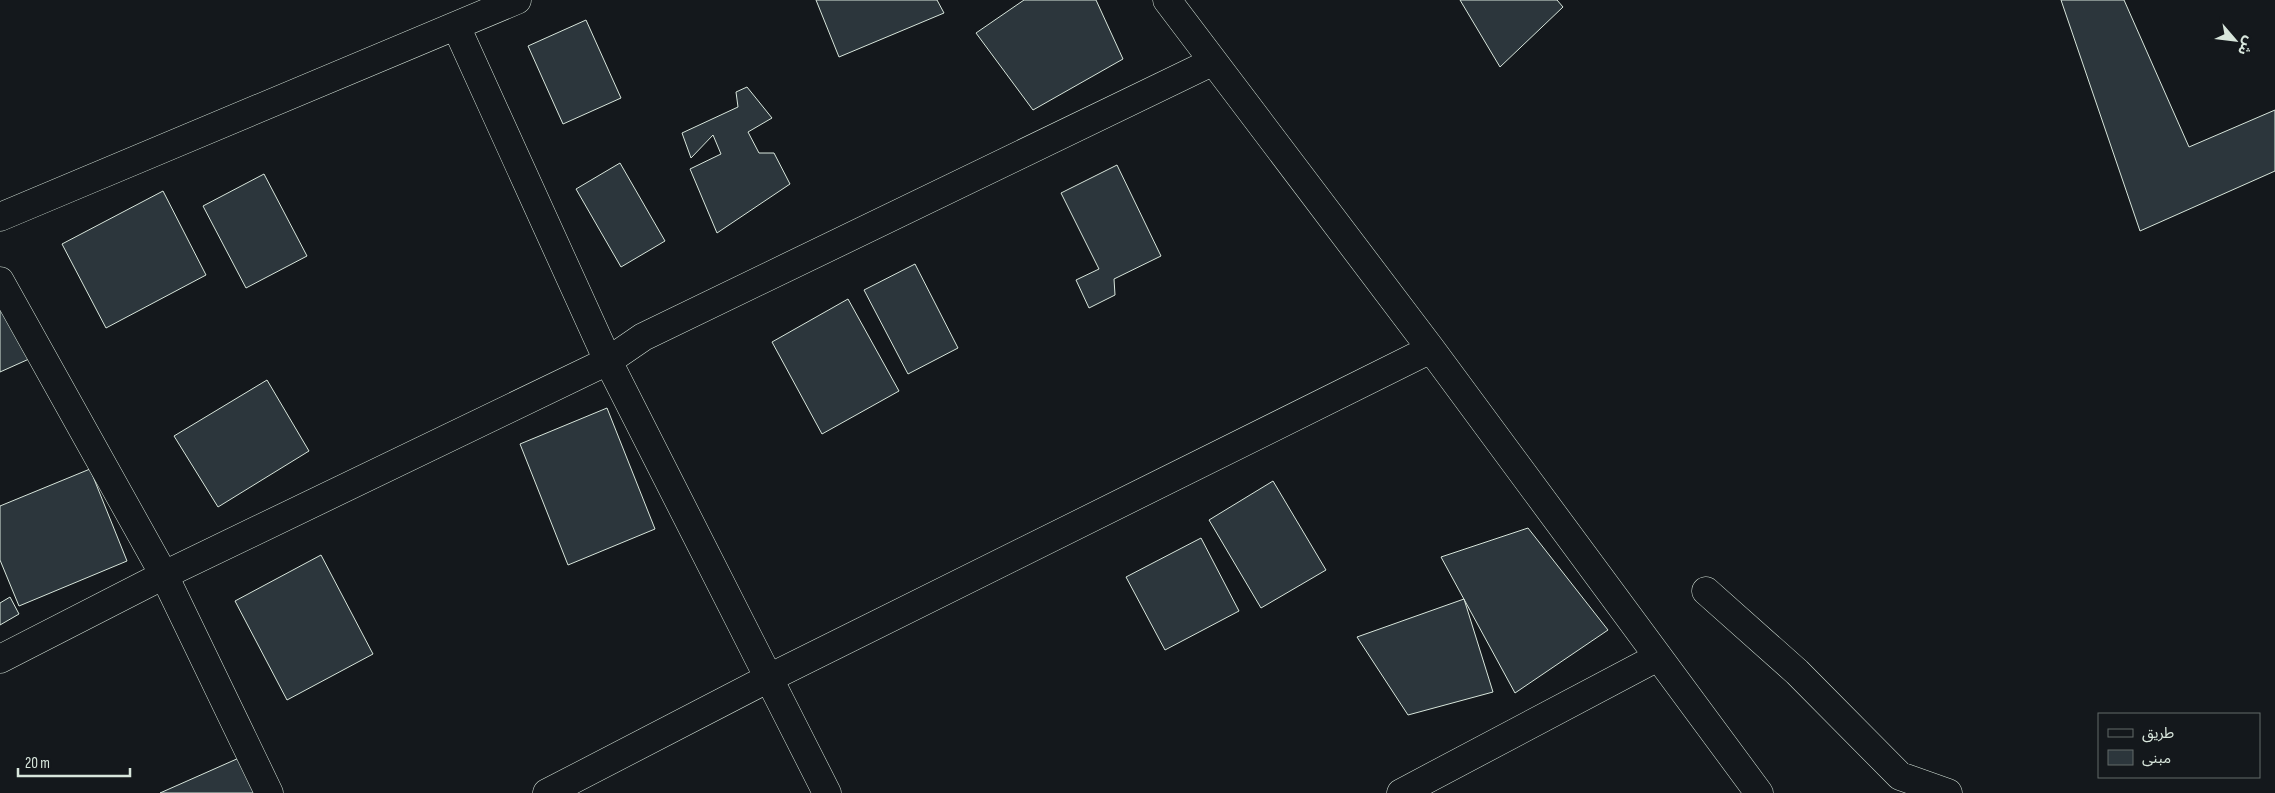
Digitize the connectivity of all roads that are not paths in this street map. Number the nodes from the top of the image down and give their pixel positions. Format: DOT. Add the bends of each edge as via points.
graph roads {
  1 [pos="518,0"];
  2 [pos="1166,0"];
  3 [pos="456,26"];
  4 [pos="1212,62"];
  5 [pos="0,217"];
  6 [pos="0,281"];
  7 [pos="1431,349"];
  8 [pos="608,361"];
  9 [pos="164,575"];
  10 [pos="1706,591"];
  11 [pos="1658,657"];
  12 [pos="0,659"];
  13 [pos="769,678"];
  14 [pos="269,793"];
  15 [pos="547,793"];
  16 [pos="827,793"];
  17 [pos="1401,793"];
  18 [pos="1759,793"];
  19 [pos="1948,793"];
  1 -- 3 [label="street"];
  2 -- 4 [label="street"];
  3 -- 5 [label="street"];
  3 -- 8 [label="street"];
  4 -- 7 [label="street"];
  4 -- 8 [label="street" via="643,337"];
  6 -- 9 [label="street"];
  7 -- 11 [label="street"];
  7 -- 13 [label="street"];
  8 -- 9 [label="street"];
  8 -- 13 [label="street"];
  9 -- 12 [label="street"];
  9 -- 14 [label="street"];
  10 -- 19 [label="street" via="1797,672 1900,776"];
  11 -- 17 [label="street"];
  11 -- 18 [label="street"];
  13 -- 15 [label="street"];
  13 -- 16 [label="street"];
}
